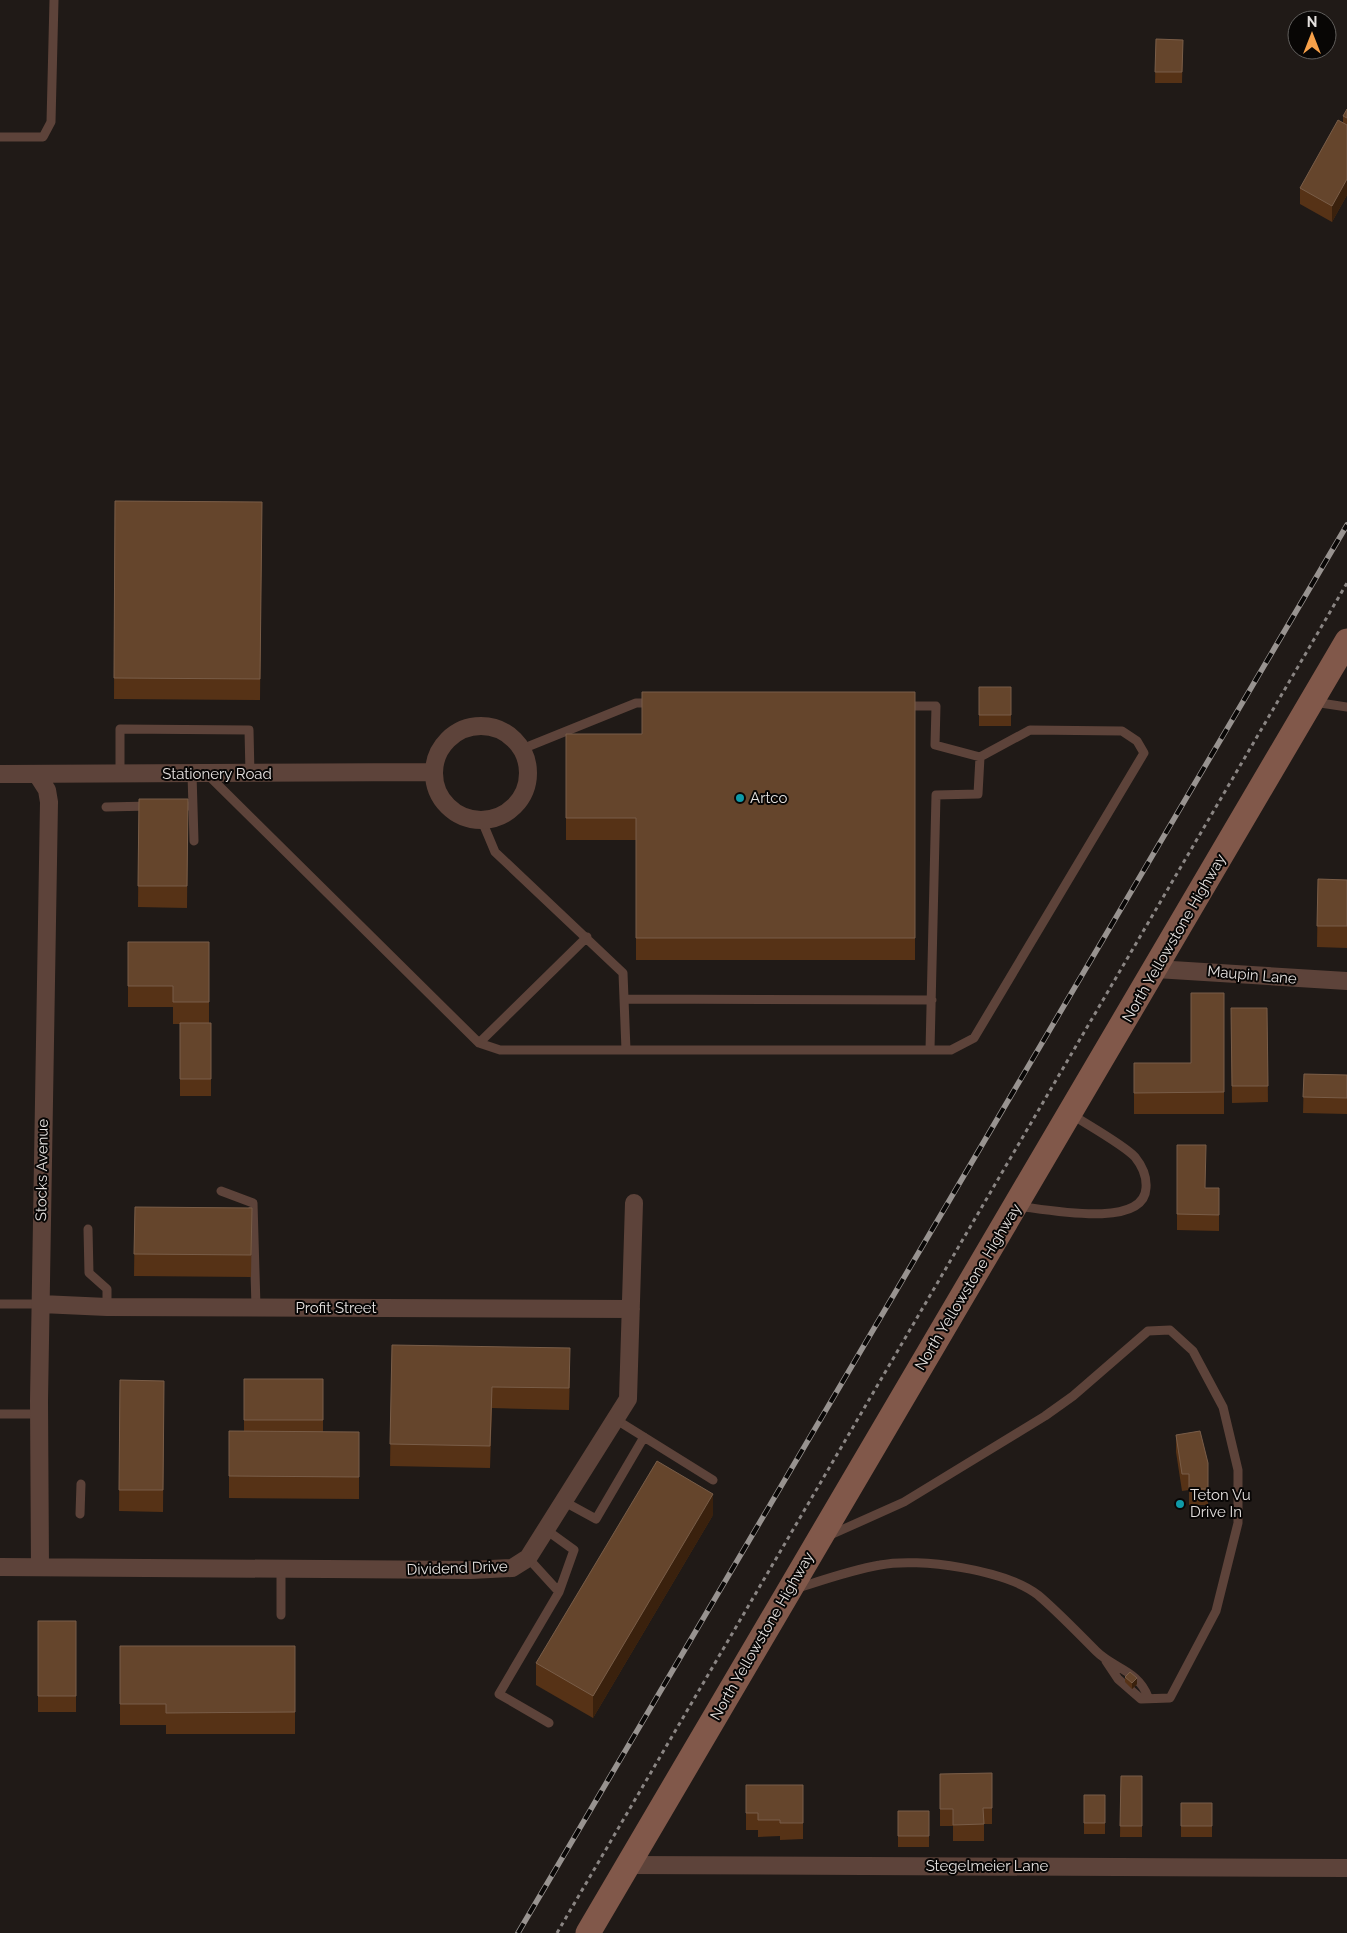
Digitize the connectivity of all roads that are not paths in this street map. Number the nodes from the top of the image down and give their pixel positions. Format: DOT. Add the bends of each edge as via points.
graph roads {
  1 [pos="54,0"];
  2 [pos="0,137"];
  3 [pos="1347,641"];
  4 [pos="1311,702"];
  5 [pos="665,703"];
  6 [pos="898,706"];
  7 [pos="1347,707"];
  8 [pos="522,749"];
  9 [pos="980,757"];
  10 [pos="434,772"];
  11 [pos="0,774"];
  12 [pos="200,774"];
  13 [pos="250,774"];
  14 [pos="120,775"];
  15 [pos="38,776"];
  16 [pos="192,806"];
  17 [pos="106,807"];
  18 [pos="482,821"];
  19 [pos="194,841"];
  20 [pos="586,937"];
  21 [pos="1156,969"];
  22 [pos="1347,981"];
  23 [pos="624,998"];
  24 [pos="932,1000"];
  25 [pos="479,1043"];
  26 [pos="626,1050"];
  27 [pos="930,1050"];
  28 [pos="1071,1114"];
  29 [pos="221,1191"];
  30 [pos="634,1203"];
  31 [pos="1016,1206"];
  32 [pos="88,1229"];
  33 [pos="0,1304"];
  34 [pos="41,1304"];
  35 [pos="107,1307"];
  36 [pos="256,1307"];
  37 [pos="631,1309"];
  38 [pos="0,1414"];
  39 [pos="40,1414"];
  40 [pos="615,1419"];
  41 [pos="644,1437"];
  42 [pos="713,1480"];
  43 [pos="81,1484"];
  44 [pos="563,1501"];
  45 [pos="80,1514"];
  46 [pos="545,1529"];
  47 [pos="818,1540"];
  48 [pos="528,1558"];
  49 [pos="0,1567"];
  50 [pos="40,1567"];
  51 [pos="281,1569"];
  52 [pos="789,1590"];
  53 [pos="558,1592"];
  54 [pos="281,1615"];
  55 [pos="1106,1661"];
  56 [pos="1148,1697"];
  57 [pos="549,1723"];
  58 [pos="628,1865"];
  59 [pos="1347,1868"];
  60 [pos="588,1933"];
  1 -- 2 [label="lane" via="51,122 43,137"];
  3 -- 4 [label="main road, North Yellowstone Highway"];
  4 -- 7 [label="lane"];
  4 -- 21 [label="main road, North Yellowstone Highway"];
  5 -- 8 [label="lane" via="636,703"];
  6 -- 9 [label="lane" via="936,706 935,745"];
  8 -- 10 [label="street" via="504,732 489,727 473,727 458,732 445,743 437,756"];
  8 -- 18 [label="street" via="529,771 521,800 511,811"];
  9 -- 24 [label="lane" via="978,794 936,795"];
  9 -- 27 [label="lane" via="1030,730 1122,731 1137,741 1144,753 974,1038 951,1050"];
  10 -- 13 [label="street, Stationery Road"];
  10 -- 18 [label="street" via="436,788 448,806 467,819"];
  11 -- 15 [label="street, Stationery Road"];
  12 -- 13 [label="street, Stationery Road"];
  12 -- 14 [label="street, Stationery Road"];
  12 -- 16 [label="lane"];
  12 -- 25 [label="lane"];
  13 -- 14 [label="lane" via="249,730 120,729"];
  14 -- 15 [label="street, Stationery Road"];
  15 -- 34 [label="street, Stocks Avenue" via="47,790 49,802"];
  16 -- 17 [label="lane"];
  16 -- 19 [label="lane"];
  18 -- 20 [label="lane" via="494,852"];
  20 -- 23 [label="lane" via="623,973"];
  20 -- 25 [label="lane"];
  21 -- 22 [label="street, Maupin Lane"];
  21 -- 28 [label="main road, North Yellowstone Highway"];
  23 -- 24 [label="lane"];
  23 -- 26 [label="lane"];
  24 -- 27 [label="lane"];
  25 -- 26 [label="lane" via="500,1050"];
  26 -- 27 [label="lane"];
  28 -- 31 [label="main road, North Yellowstone Highway"];
  28 -- 31 [label="lane" via="1134,1156 1147,1176 1146,1195 1134,1209 1090,1216"];
  29 -- 36 [label="lane" via="252,1203"];
  30 -- 37 [label="street, Dividend Drive"];
  31 -- 47 [label="main road, North Yellowstone Highway"];
  32 -- 35 [label="lane" via="89,1273 107,1289"];
  33 -- 34 [label="lane"];
  34 -- 35 [label="street, Profit Street"];
  34 -- 39 [label="street, Stocks Avenue"];
  35 -- 36 [label="street, Profit Street"];
  36 -- 37 [label="street, Profit Street"];
  37 -- 40 [label="street, Dividend Drive" via="628,1399"];
  38 -- 39 [label="lane"];
  39 -- 50 [label="street, Stocks Avenue"];
  40 -- 41 [label="lane"];
  40 -- 44 [label="street, Dividend Drive"];
  41 -- 42 [label="lane"];
  41 -- 44 [label="lane" via="596,1520"];
  43 -- 45 [label="lane"];
  44 -- 46 [label="street, Dividend Drive"];
  46 -- 48 [label="street, Dividend Drive"];
  46 -- 53 [label="lane" via="574,1550"];
  47 -- 52 [label="main road, North Yellowstone Highway"];
  47 -- 56 [label="lane" via="904,1502 1045,1416 1148,1331 1170,1330 1193,1351 1224,1407 1238,1470 1238,1524 1216,1611 1170,1698"];
  48 -- 51 [label="street, Dividend Drive" via="512,1568 471,1570"];
  48 -- 53 [label="lane"];
  49 -- 50 [label="street, Dividend Drive"];
  50 -- 51 [label="street, Dividend Drive"];
  51 -- 54 [label="lane"];
  52 -- 55 [label="lane" via="882,1564 933,1564 1000,1575 1037,1594"];
  52 -- 58 [label="main road, North Yellowstone Highway"];
  53 -- 57 [label="lane" via="499,1694"];
  55 -- 56 [label="lane" via="1124,1668 1143,1684"];
  55 -- 56 [label="lane" via="1130,1691 1141,1699"];
  58 -- 59 [label="street, Stegelmeier Lane"];
  58 -- 60 [label="main road, North Yellowstone Highway"];
}
